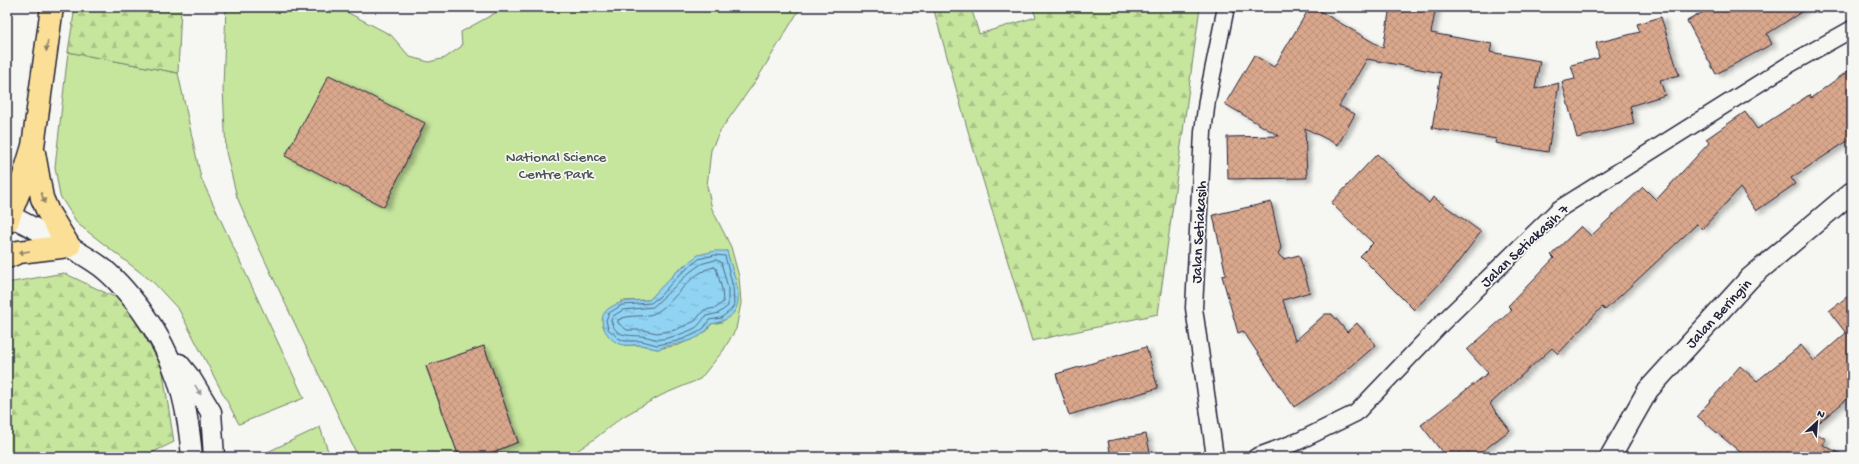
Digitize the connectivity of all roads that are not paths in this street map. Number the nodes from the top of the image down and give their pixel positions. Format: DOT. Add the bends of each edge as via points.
graph roads {
  1 [pos="52,7"];
  2 [pos="1226,7"];
  3 [pos="1852,29"];
  4 [pos="33,146"];
  5 [pos="1852,192"];
  6 [pos="8,217"];
  7 [pos="68,246"];
  8 [pos="7,257"];
  9 [pos="166,348"];
  10 [pos="192,457"];
  11 [pos="214,457"];
  12 [pos="1215,457"];
  13 [pos="1256,457"];
  14 [pos="1610,457"];
  1 -- 4 [label="highway, one-way"];
  2 -- 12 [label="street, Jalan Setiakasih" via="1203,132 1194,308"];
  3 -- 13 [label="street, Jalan Setiakasih 7" via="1790,64 1559,209 1442,323 1356,413 1300,441"];
  4 -- 6 [label="highway"];
  4 -- 7 [label="highway, one-way" via="42,198"];
  5 -- 14 [label="street, Jalan Beringin" via="1750,278 1648,390"];
  6 -- 7 [label="street"];
  7 -- 8 [label="highway, one-way" via="19,252"];
  7 -- 9 [label="street" via="101,267 128,291"];
  9 -- 10 [label="street" via="188,415"];
  9 -- 11 [label="street, one-way" via="191,379 211,412"];
}
